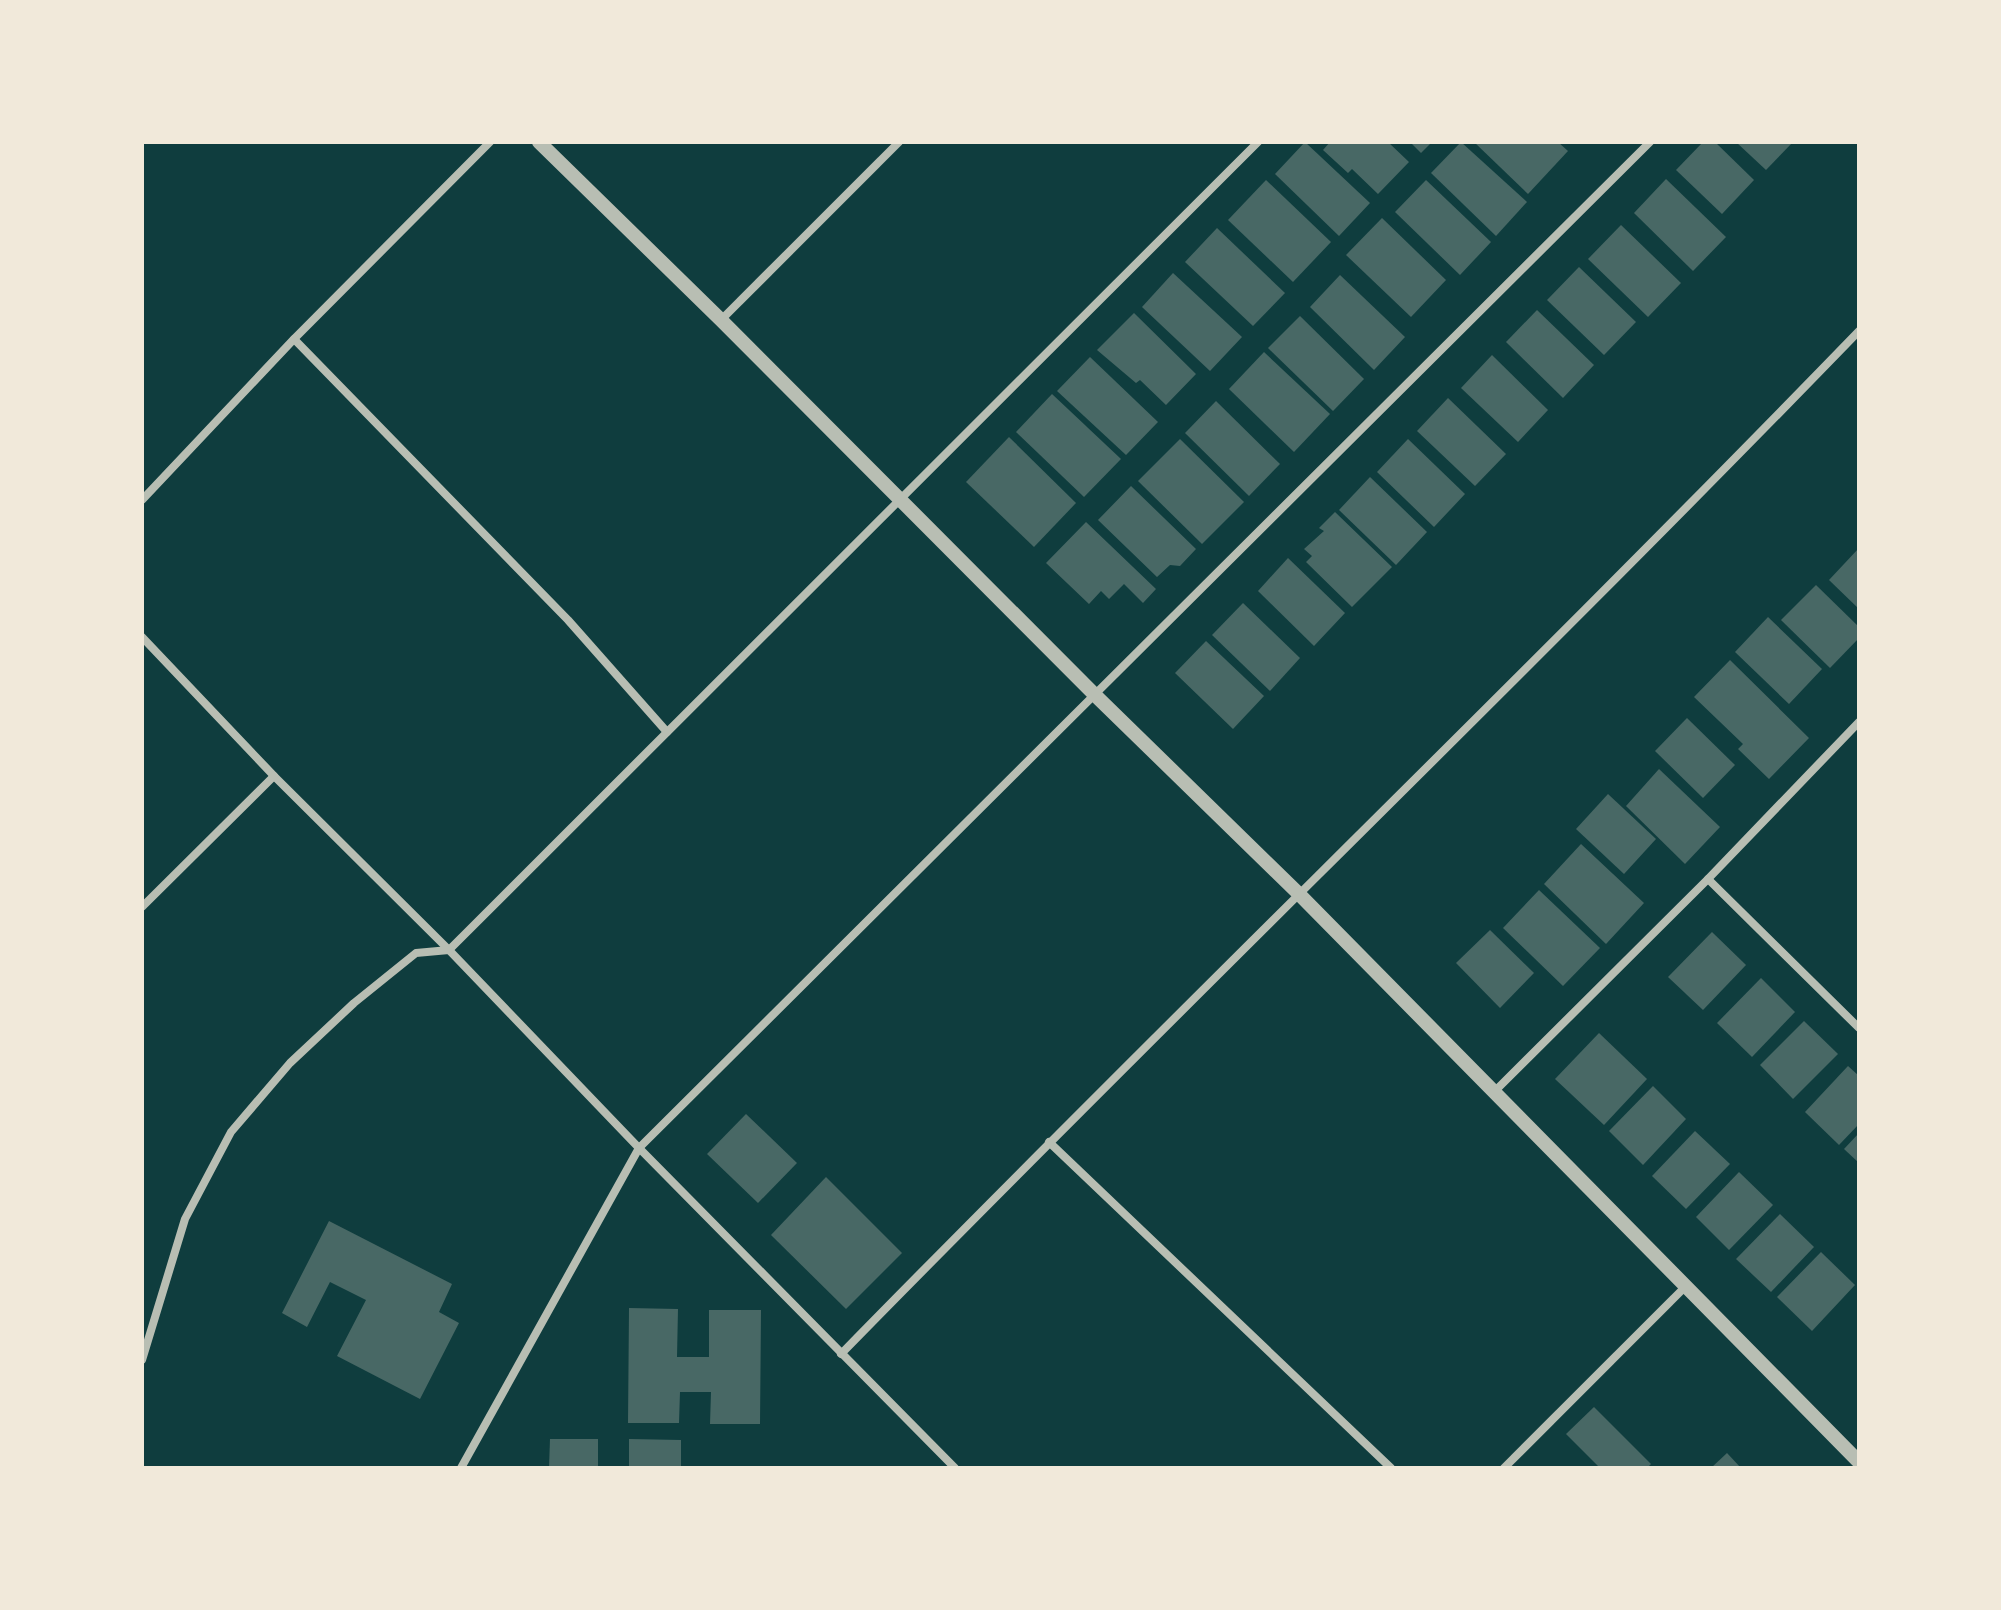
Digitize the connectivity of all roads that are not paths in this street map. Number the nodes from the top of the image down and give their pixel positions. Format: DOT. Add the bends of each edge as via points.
graph roads {
  1 [pos="490,142"];
  2 [pos="539,142"];
  3 [pos="899,142"];
  4 [pos="1258,142"];
  5 [pos="1650,142"];
  6 [pos="721,320"];
  7 [pos="1859,331"];
  8 [pos="294,339"];
  9 [pos="899,499"];
  10 [pos="142,500"];
  11 [pos="142,637"];
  12 [pos="1096,696"];
  13 [pos="1859,722"];
  14 [pos="667,732"];
  15 [pos="274,776"];
  16 [pos="1708,879"];
  17 [pos="1299,894"];
  18 [pos="142,907"];
  19 [pos="449,950"];
  20 [pos="1859,1028"];
  21 [pos="1494,1092"];
  22 [pos="1049,1142"];
  23 [pos="639,1148"];
  24 [pos="1685,1287"];
  25 [pos="841,1354"];
  26 [pos="142,1360"];
  27 [pos="1859,1462"];
  28 [pos="461,1468"];
  29 [pos="955,1468"];
  30 [pos="1391,1468"];
  31 [pos="1504,1468"];
  1 -- 8 [label="street"];
  2 -- 6 [label="street"];
  3 -- 6 [label="street"];
  4 -- 9 [label="street"];
  5 -- 12 [label="street"];
  6 -- 9 [label="street"];
  7 -- 17 [label="street"];
  8 -- 10 [label="street"];
  8 -- 14 [label="street" via="568,620"];
  9 -- 12 [label="street"];
  9 -- 14 [label="street"];
  11 -- 15 [label="street"];
  12 -- 17 [label="street"];
  12 -- 23 [label="street"];
  13 -- 16 [label="street"];
  14 -- 19 [label="street"];
  15 -- 18 [label="street"];
  15 -- 19 [label="street"];
  16 -- 20 [label="street"];
  16 -- 21 [label="street"];
  17 -- 21 [label="street"];
  17 -- 22 [label="street"];
  19 -- 23 [label="street"];
  19 -- 26 [label="street" via="416,953 354,1003 290,1063 231,1132 185,1219"];
  21 -- 24 [label="street"];
  22 -- 25 [label="street"];
  22 -- 30 [label="street"];
  23 -- 25 [label="street"];
  23 -- 28 [label="street"];
  24 -- 27 [label="street"];
  24 -- 31 [label="street"];
  25 -- 29 [label="street"];
}
